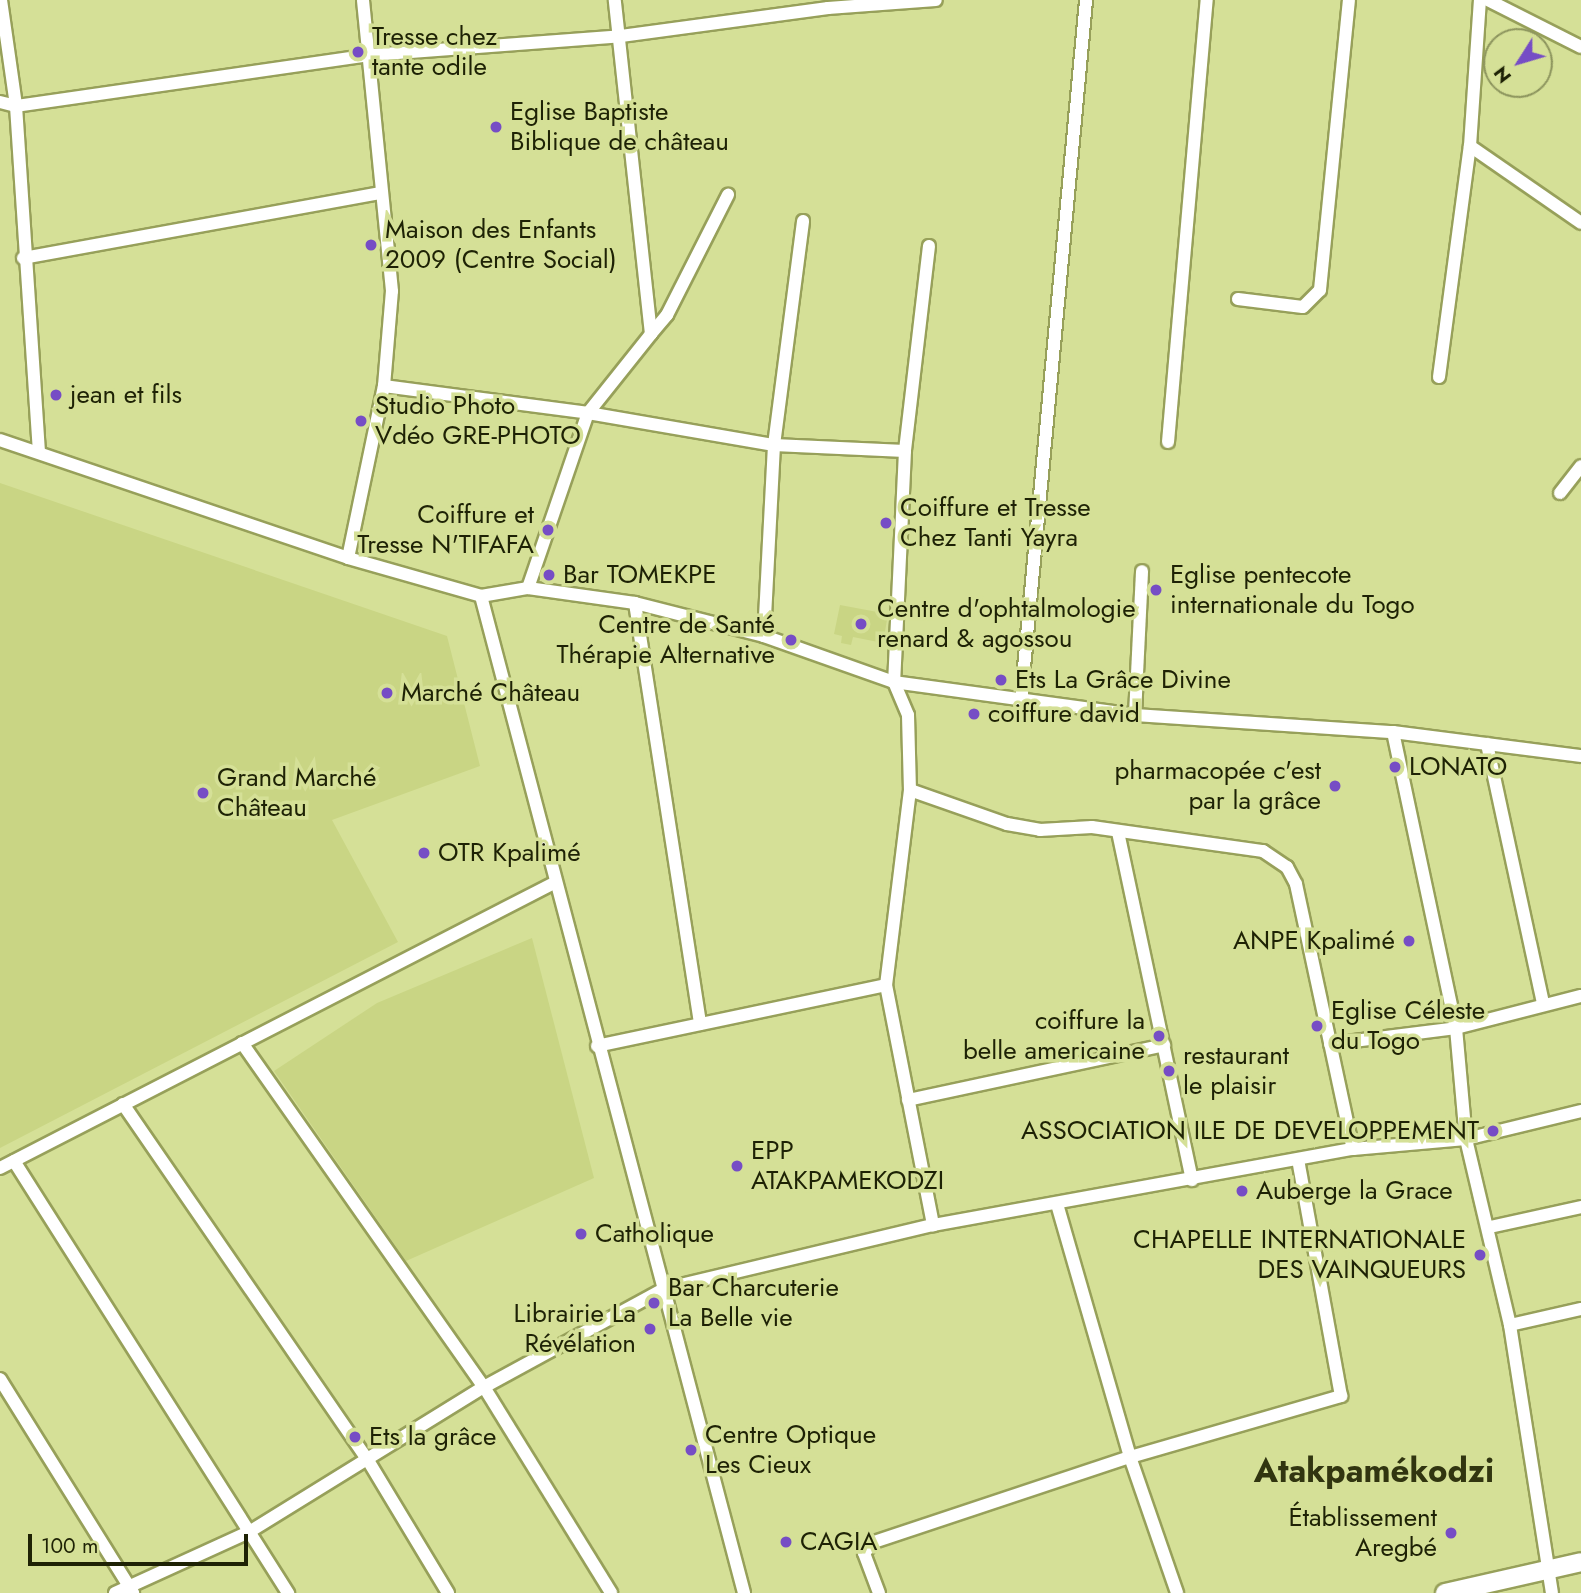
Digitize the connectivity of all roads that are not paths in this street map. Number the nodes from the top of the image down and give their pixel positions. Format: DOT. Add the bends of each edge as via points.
graph roads {
  1 [pos="1,0"];
  2 [pos="363,0"];
  3 [pos="615,0"];
  4 [pos="936,0"];
  5 [pos="1086,0"];
  6 [pos="1207,0"];
  7 [pos="1349,0"];
  8 [pos="1480,0"];
  9 [pos="1488,0"];
  10 [pos="828,4"];
  11 [pos="621,36"];
  12 [pos="1581,47"];
  13 [pos="370,55"];
  14 [pos="0,102"];
  15 [pos="16,106"];
  16 [pos="1471,146"];
  17 [pos="379,193"];
  18 [pos="728,195"];
  19 [pos="803,221"];
  20 [pos="1581,223"];
  21 [pos="929,246"];
  22 [pos="23,258"];
  23 [pos="1238,299"];
  24 [pos="651,334"];
  25 [pos="1439,377"];
  26 [pos="384,386"];
  27 [pos="588,413"];
  28 [pos="0,440"];
  29 [pos="1168,442"];
  30 [pos="774,446"];
  31 [pos="905,451"];
  32 [pos="39,452"];
  33 [pos="1581,466"];
  34 [pos="1560,493"];
  35 [pos="348,558"];
  36 [pos="1142,571"];
  37 [pos="528,588"];
  38 [pos="481,596"];
  39 [pos="635,603"];
  40 [pos="764,636"];
  41 [pos="894,682"];
  42 [pos="1021,699"];
  43 [pos="1135,716"];
  44 [pos="1393,732"];
  45 [pos="1488,744"];
  46 [pos="1581,756"];
  47 [pos="910,790"];
  48 [pos="1118,832"];
  49 [pos="554,883"];
  50 [pos="886,985"];
  51 [pos="1581,996"];
  52 [pos="1543,1003"];
  53 [pos="701,1024"];
  54 [pos="1456,1028"];
  55 [pos="242,1043"];
  56 [pos="1331,1044"];
  57 [pos="1164,1045"];
  58 [pos="597,1046"];
  59 [pos="908,1100"];
  60 [pos="123,1104"];
  61 [pos="1581,1111"];
  62 [pos="1466,1139"];
  63 [pos="1353,1149"];
  64 [pos="1298,1160"];
  65 [pos="14,1161"];
  66 [pos="0,1168"];
  67 [pos="1192,1180"];
  68 [pos="1057,1204"];
  69 [pos="1581,1207"];
  70 [pos="933,1225"];
  71 [pos="1490,1227"];
  72 [pos="664,1289"];
  73 [pos="1581,1309"];
  74 [pos="1510,1325"];
  75 [pos="0,1379"];
  76 [pos="484,1387"];
  77 [pos="366,1457"];
  78 [pos="1130,1457"];
  79 [pos="249,1532"];
  80 [pos="1581,1562"];
  81 [pos="1545,1570"];
  82 [pos="130,1589"];
  83 [pos="114,1593"];
  84 [pos="289,1593"];
  85 [pos="447,1593"];
  86 [pos="611,1593"];
  87 [pos="744,1593"];
  88 [pos="879,1593"];
  89 [pos="1177,1593"];
  90 [pos="1445,1593"];
  91 [pos="1552,1593"];
  1 -- 15 [label="street"];
  2 -- 13 [label="street"];
  3 -- 11 [label="street"];
  4 -- 10 [label="street"];
  5 -- 42 [label="street"];
  6 -- 29 [label="street"];
  7 -- 23 [label="street" via="1320,290 1303,307"];
  8 -- 16 [label="street"];
  9 -- 12 [label="street"];
  10 -- 11 [label="street"];
  11 -- 13 [label="street"];
  11 -- 24 [label="street" via="634,209"];
  13 -- 15 [label="street"];
  13 -- 17 [label="street"];
  14 -- 15 [label="street"];
  15 -- 22 [label="street"];
  16 -- 20 [label="street"];
  16 -- 25 [label="street"];
  17 -- 22 [label="street"];
  17 -- 26 [label="street" via="392,291"];
  18 -- 24 [label="street" via="667,315"];
  19 -- 30 [label="street"];
  21 -- 31 [label="street"];
  22 -- 32 [label="street"];
  24 -- 27 [label="street"];
  26 -- 27 [label="street"];
  26 -- 35 [label="street"];
  27 -- 30 [label="street"];
  27 -- 37 [label="street"];
  28 -- 32 [label="street"];
  30 -- 31 [label="street"];
  30 -- 40 [label="street"];
  31 -- 41 [label="street"];
  32 -- 35 [label="street"];
  33 -- 34 [label="street"];
  35 -- 38 [label="street"];
  36 -- 43 [label="street"];
  37 -- 38 [label="street"];
  37 -- 39 [label="street"];
  38 -- 49 [label="street"];
  39 -- 40 [label="street"];
  39 -- 53 [label="street"];
  40 -- 41 [label="street"];
  41 -- 42 [label="street"];
  41 -- 47 [label="street" via="908,715"];
  42 -- 43 [label="street"];
  43 -- 44 [label="street"];
  44 -- 45 [label="street"];
  44 -- 54 [label="street"];
  45 -- 46 [label="street"];
  45 -- 52 [label="street"];
  47 -- 48 [label="street" via="1007,824"];
  47 -- 50 [label="street"];
  48 -- 56 [label="street" via="1263,851 1287,867 1296,884"];
  48 -- 57 [label="street"];
  49 -- 55 [label="street"];
  49 -- 58 [label="street"];
  50 -- 53 [label="street"];
  50 -- 59 [label="street"];
  51 -- 52 [label="street"];
  52 -- 54 [label="street"];
  53 -- 58 [label="street"];
  54 -- 56 [label="street"];
  54 -- 62 [label="street"];
  55 -- 60 [label="street"];
  55 -- 76 [label="street"];
  56 -- 63 [label="street"];
  57 -- 59 [label="street"];
  57 -- 67 [label="street"];
  58 -- 72 [label="street"];
  59 -- 70 [label="street"];
  60 -- 65 [label="street"];
  60 -- 77 [label="street"];
  61 -- 62 [label="street"];
  62 -- 63 [label="street"];
  62 -- 71 [label="street"];
  63 -- 64 [label="street"];
  64 -- 67 [label="street"];
  64 -- 78 [label="street" via="1341,1396"];
  65 -- 66 [label="street"];
  65 -- 79 [label="street"];
  67 -- 68 [label="street"];
  68 -- 70 [label="street"];
  68 -- 78 [label="street"];
  69 -- 71 [label="street"];
  70 -- 72 [label="street"];
  71 -- 74 [label="street"];
  72 -- 76 [label="street"];
  72 -- 87 [label="street"];
  73 -- 74 [label="street"];
  74 -- 81 [label="street"];
  75 -- 82 [label="street"];
  76 -- 77 [label="street"];
  76 -- 86 [label="street"];
  77 -- 79 [label="street"];
  77 -- 85 [label="street"];
  78 -- 88 [label="street" via="867,1546 864,1553"];
  78 -- 89 [label="street"];
  79 -- 82 [label="street"];
  79 -- 84 [label="street"];
  80 -- 81 [label="main road"];
  81 -- 90 [label="main road"];
  81 -- 91 [label="street"];
  82 -- 83 [label="street"];
}
